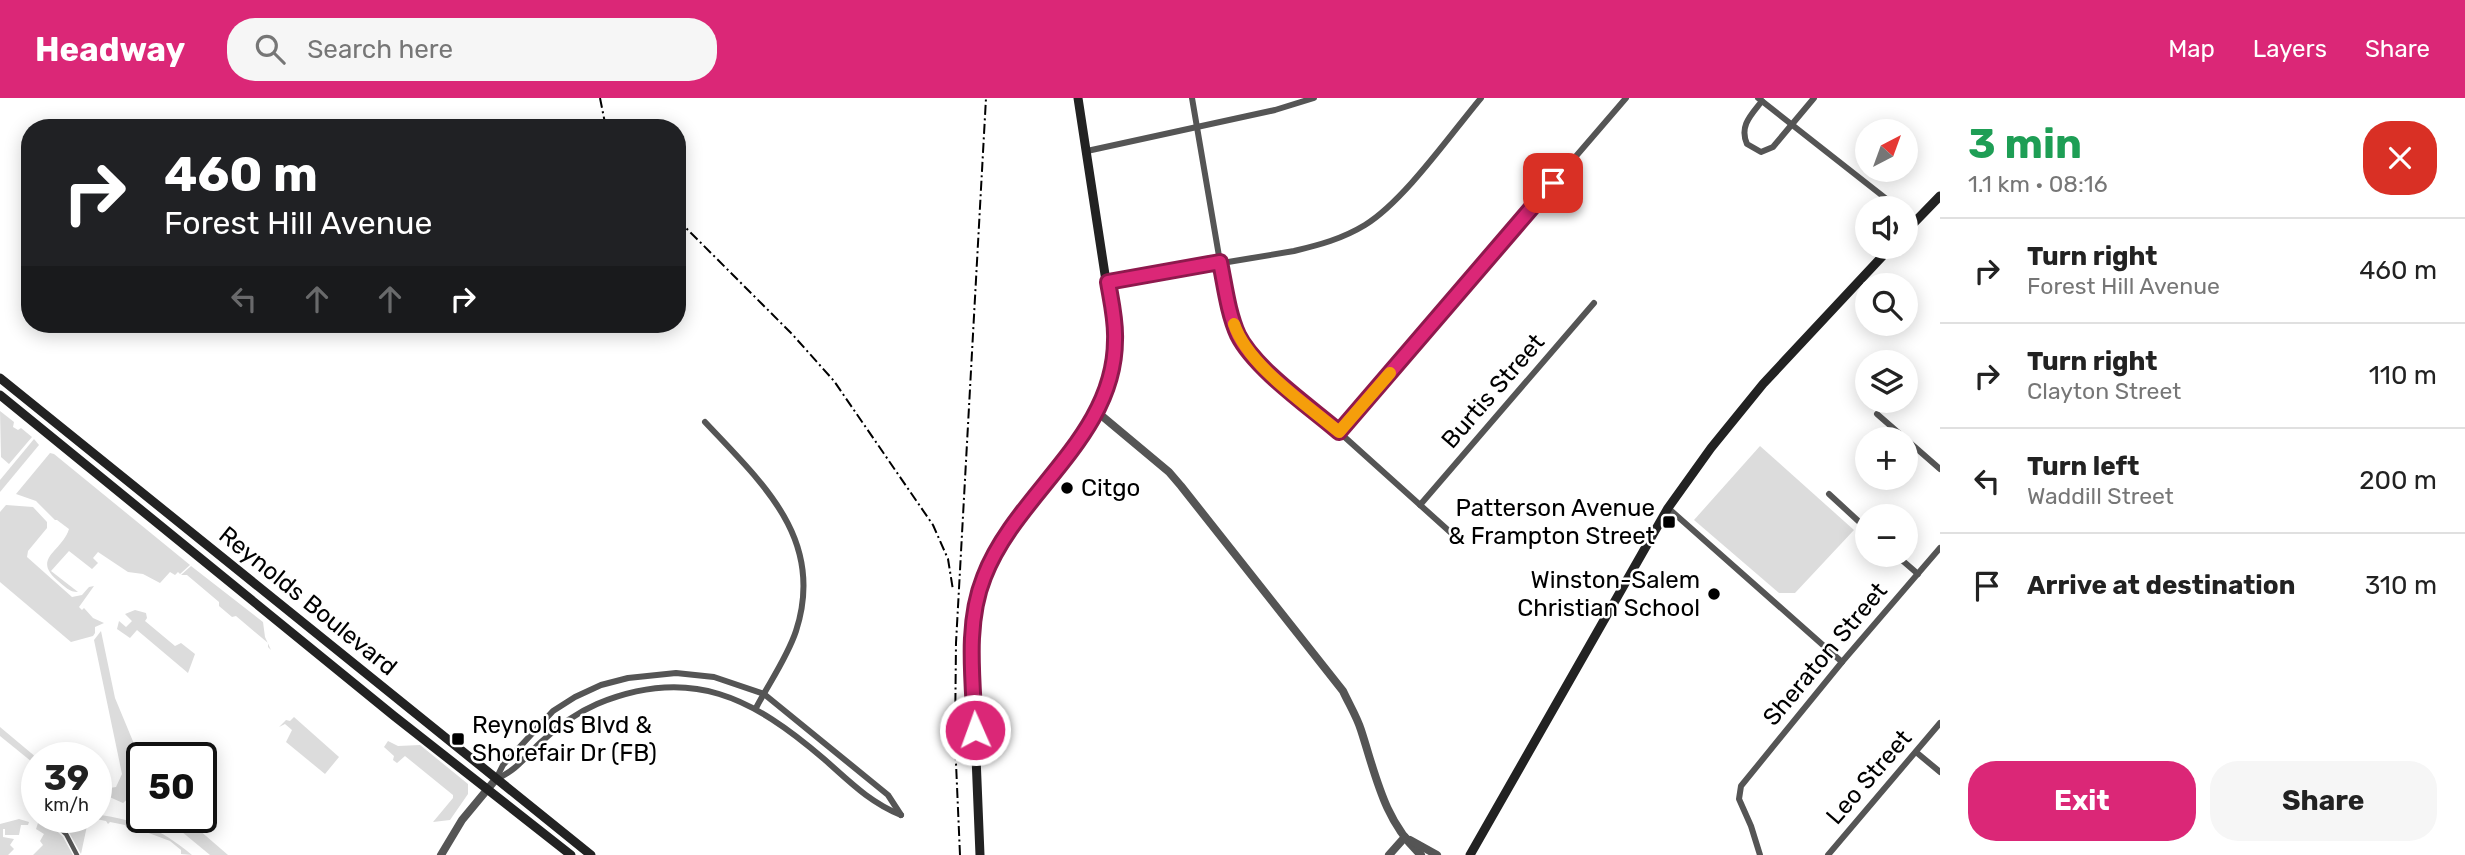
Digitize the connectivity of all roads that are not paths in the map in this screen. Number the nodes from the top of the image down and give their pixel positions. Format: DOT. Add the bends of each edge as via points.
graph roads {
  1 [pos="1078,98"];
  2 [pos="1192,98"];
  3 [pos="1314,98"];
  4 [pos="1480,98"];
  5 [pos="1626,98"];
  6 [pos="1814,98"];
  7 [pos="1760,99"];
  8 [pos="1792,125"];
  9 [pos="1196,128"];
  10 [pos="1087,151"];
  11 [pos="1883,196"];
  12 [pos="1940,196"];
  13 [pos="1918,218"];
  14 [pos="1880,259"];
  15 [pos="1220,262"];
  16 [pos="1108,282"];
  17 [pos="1594,303"];
  18 [pos="0,378"];
  19 [pos="0,395"];
  20 [pos="1096,411"];
  21 [pos="1877,414"];
  22 [pos="705,422"];
  23 [pos="1339,432"];
  24 [pos="1940,469"];
  25 [pos="1829,494"];
  26 [pos="1420,505"];
  27 [pos="1668,509"];
  28 [pos="1855,518"];
  29 [pos="1459,540"];
  30 [pos="1940,548"];
  31 [pos="1910,567"];
  32 [pos="1918,574"];
  33 [pos="1842,662"];
  34 [pos="764,694"];
  35 [pos="757,708"];
  36 [pos="1940,723"];
  37 [pos="1916,752"];
  38 [pos="1940,772"];
  39 [pos="496,779"];
  40 [pos="486,790"];
  41 [pos="65,833"];
  42 [pos="1405,837"];
  43 [pos="77,855"];
  44 [pos="441,855"];
  45 [pos="571,855"];
  46 [pos="591,855"];
  47 [pos="982,855"];
  48 [pos="1389,855"];
  49 [pos="1421,855"];
  50 [pos="1437,855"];
  51 [pos="1470,855"];
  52 [pos="1760,855"];
  53 [pos="1828,855"];
  1 -- 10 [label="main road"];
  2 -- 9 [label="street"];
  3 -- 9 [label="street"];
  4 -- 15 [label="street" via="1394,201 1366,224 1319,245"];
  5 -- 23 [label="street"];
  6 -- 8 [label="street"];
  7 -- 8 [label="street"];
  7 -- 8 [label="street" via="1743,132 1752,148 1767,150"];
  8 -- 11 [label="street"];
  9 -- 10 [label="street"];
  9 -- 15 [label="street"];
  10 -- 16 [label="main road"];
  12 -- 13 [label="main road"];
  14 -- 27 [label="main road" via="1763,384"];
  15 -- 16 [label="street"];
  15 -- 23 [label="street" via="1236,328 1246,348"];
  16 -- 20 [label="main road" via="1115,340 1110,377"];
  17 -- 26 [label="street, Burtis Street"];
  18 -- 39 [label="main road, Reynolds Boulevard"];
  19 -- 40 [label="main road, Reynolds Boulevard"];
  20 -- 42 [label="street" via="1169,472 1343,691 1362,732 1381,797"];
  20 -- 47 [label="main road" via="1078,442 1016,517 982,579 972,658"];
  21 -- 24 [label="street"];
  22 -- 34 [label="street" via="777,502 800,556 804,586 798,625"];
  23 -- 26 [label="street"];
  25 -- 28 [label="street"];
  26 -- 29 [label="street"];
  27 -- 33 [label="street"];
  27 -- 51 [label="main road"];
  30 -- 32 [label="street, Sheraton Street"];
  31 -- 32 [label="street"];
  32 -- 33 [label="street, Sheraton Street"];
  33 -- 52 [label="street, Sheraton Street" via="1741,786 1740,799"];
  34 -- 35 [label="street"];
  34 -- 35 [label="street" via="888,795 901,815 878,806"];
  34 -- 39 [label="street" via="714,677 676,673 653,673 601,685 553,711 503,765"];
  35 -- 39 [label="street" via="735,698 670,688 614,698 556,728 512,772"];
  36 -- 37 [label="street, Leo Street"];
  37 -- 38 [label="street"];
  37 -- 53 [label="street, Leo Street"];
  39 -- 40 [label="street"];
  39 -- 46 [label="main road, Reynolds Boulevard"];
  40 -- 44 [label="street"];
  40 -- 45 [label="main road, Reynolds Boulevard"];
  41 -- 43 [label="street"];
  42 -- 48 [label="street"];
  42 -- 49 [label="street"];
  42 -- 50 [label="street"];
}
